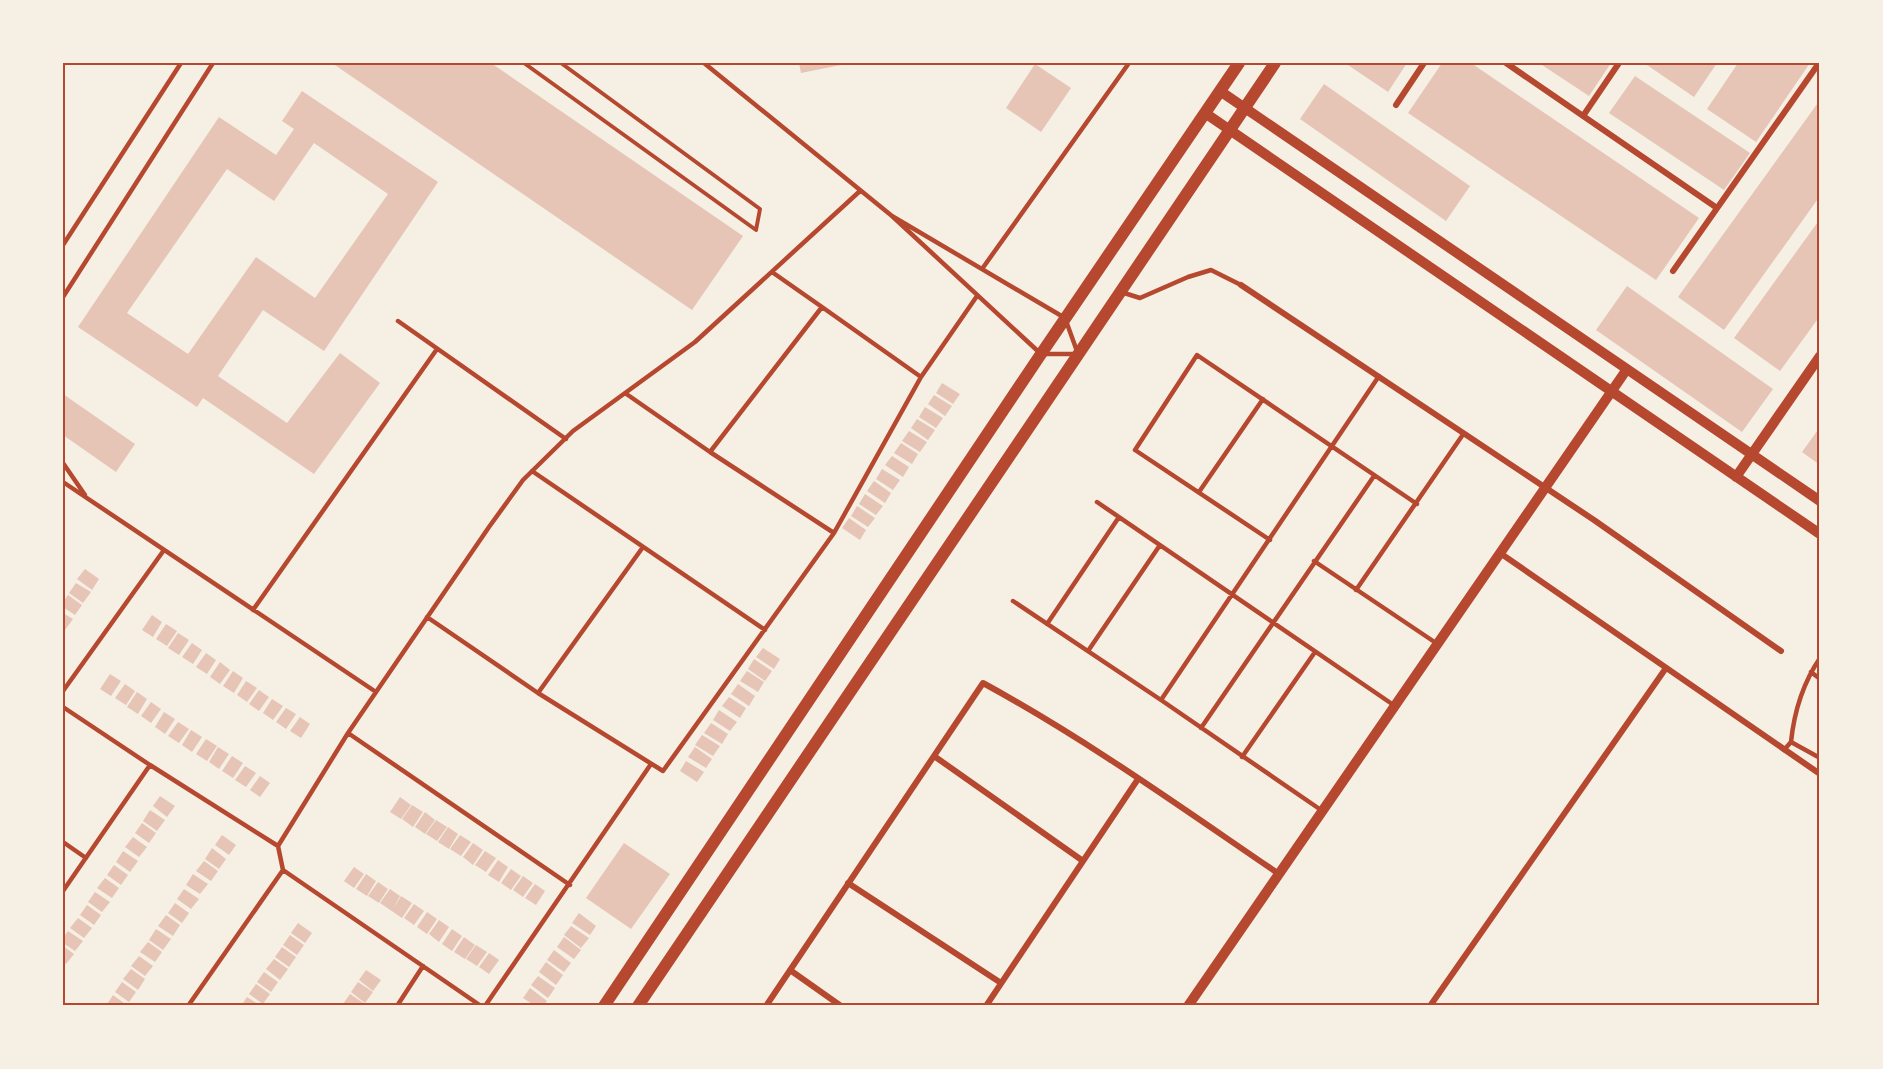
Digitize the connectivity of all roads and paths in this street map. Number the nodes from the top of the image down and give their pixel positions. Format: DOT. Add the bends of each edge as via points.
graph roads {
  1 [pos="182,63"];
  2 [pos="213,63"];
  3 [pos="524,63"];
  4 [pos="561,63"];
  5 [pos="704,63"];
  6 [pos="1129,63"];
  7 [pos="1239,63"];
  8 [pos="1275,63"];
  9 [pos="1424,63"];
  10 [pos="1506,63"];
  11 [pos="1619,63"];
  12 [pos="1818,68"];
  13 [pos="1220,91"];
  14 [pos="1396,105"];
  15 [pos="1245,108"];
  16 [pos="1205,113"];
  17 [pos="1583,116"];
  18 [pos="1230,130"];
  19 [pos="860,191"];
  20 [pos="1717,208"];
  21 [pos="892,216"];
  22 [pos="63,245"];
  23 [pos="982,269"];
  24 [pos="1673,271"];
  25 [pos="772,272"];
  26 [pos="1240,285"];
  27 [pos="1120,292"];
  28 [pos="977,296"];
  29 [pos="63,297"];
  30 [pos="822,307"];
  31 [pos="1065,318"];
  32 [pos="398,321"];
  33 [pos="437,349"];
  34 [pos="1041,354"];
  35 [pos="1078,354"];
  36 [pos="1820,356"];
  37 [pos="1627,369"];
  38 [pos="1378,376"];
  39 [pos="921,377"];
  40 [pos="1612,392"];
  41 [pos="625,393"];
  42 [pos="1263,399"];
  43 [pos="1464,433"];
  44 [pos="566,439"];
  45 [pos="1332,447"];
  46 [pos="710,452"];
  47 [pos="1752,454"];
  48 [pos="63,463"];
  49 [pos="532,471"];
  50 [pos="1374,476"];
  51 [pos="1736,477"];
  52 [pos="63,482"];
  53 [pos="1546,487"];
  54 [pos="1199,492"];
  55 [pos="87,498"];
  56 [pos="1820,501"];
  57 [pos="1096,502"];
  58 [pos="1417,504"];
  59 [pos="1119,517"];
  60 [pos="834,533"];
  61 [pos="1820,534"];
  62 [pos="1270,540"];
  63 [pos="1160,545"];
  64 [pos="642,547"];
  65 [pos="164,550"];
  66 [pos="1500,553"];
  67 [pos="1314,561"];
  68 [pos="1356,590"];
  69 [pos="1231,596"];
  70 [pos="1013,601"];
  71 [pos="253,609"];
  72 [pos="427,618"];
  73 [pos="1272,622"];
  74 [pos="1047,624"];
  75 [pos="765,630"];
  76 [pos="1438,644"];
  77 [pos="1088,651"];
  78 [pos="1780,651"];
  79 [pos="1315,652"];
  80 [pos="1820,658"];
  81 [pos="1666,668"];
  82 [pos="1810,672"];
  83 [pos="1820,679"];
  84 [pos="63,691"];
  85 [pos="376,692"];
  86 [pos="538,693"];
  87 [pos="1161,700"];
  88 [pos="1395,706"];
  89 [pos="63,707"];
  90 [pos="1201,728"];
  91 [pos="348,733"];
  92 [pos="1791,742"];
  93 [pos="1784,750"];
  94 [pos="934,756"];
  95 [pos="1242,757"];
  96 [pos="1820,758"];
  97 [pos="651,764"];
  98 [pos="150,765"];
  99 [pos="1820,774"];
  100 [pos="1138,779"];
  101 [pos="1322,811"];
  102 [pos="63,842"];
  103 [pos="278,846"];
  104 [pos="86,858"];
  105 [pos="1083,861"];
  106 [pos="283,870"];
  107 [pos="1279,874"];
  108 [pos="848,883"];
  109 [pos="570,885"];
  110 [pos="63,891"];
  111 [pos="423,966"];
  112 [pos="790,970"];
  113 [pos="1001,983"];
  114 [pos="188,1006"];
  115 [pos="397,1006"];
  116 [pos="483,1006"];
  117 [pos="604,1006"];
  118 [pos="638,1006"];
  119 [pos="766,1006"];
  120 [pos="841,1006"];
  121 [pos="986,1006"];
  122 [pos="1188,1006"];
  123 [pos="1431,1006"];
  1 -- 22 [label="lane"];
  2 -- 29 [label="lane"];
  3 -- 4 [label="path" via="756,230 760,209"];
  5 -- 19 [label="lane"];
  6 -- 23 [label="lane"];
  7 -- 13 [label="main road"];
  8 -- 15 [label="main road"];
  9 -- 14 [label="street"];
  10 -- 17 [label="street"];
  11 -- 17 [label="street"];
  12 -- 20 [label="street"];
  13 -- 15 [label="street"];
  13 -- 16 [label="main road"];
  15 -- 18 [label="main road"];
  15 -- 37 [label="street"];
  16 -- 18 [label="street"];
  16 -- 31 [label="main road"];
  17 -- 20 [label="street"];
  18 -- 27 [label="main road"];
  18 -- 40 [label="street"];
  19 -- 21 [label="lane"];
  19 -- 25 [label="lane"];
  20 -- 24 [label="street"];
  21 -- 23 [label="lane"];
  21 -- 28 [label="lane"];
  23 -- 31 [label="lane"];
  25 -- 30 [label="lane"];
  25 -- 41 [label="lane" via="695,342"];
  26 -- 27 [label="lane" via="1211,270 1140,298"];
  26 -- 38 [label="street"];
  27 -- 35 [label="main road"];
  28 -- 34 [label="lane"];
  28 -- 39 [label="lane"];
  30 -- 39 [label="lane"];
  30 -- 46 [label="lane"];
  31 -- 34 [label="main road"];
  31 -- 35 [label="lane"];
  32 -- 33 [label="lane"];
  33 -- 44 [label="lane"];
  33 -- 71 [label="lane"];
  34 -- 35 [label="lane"];
  34 -- 117 [label="main road"];
  35 -- 118 [label="main road"];
  36 -- 47 [label="street"];
  37 -- 40 [label="street"];
  37 -- 47 [label="street"];
  38 -- 43 [label="street"];
  38 -- 45 [label="lane"];
  39 -- 60 [label="lane"];
  40 -- 51 [label="street"];
  40 -- 53 [label="street"];
  41 -- 44 [label="lane"];
  41 -- 46 [label="lane"];
  42 -- 45 [label="lane"];
  42 -- 54 [label="lane"];
  42 -- 54 [label="lane" via="1197,355 1135,450"];
  43 -- 53 [label="street"];
  43 -- 58 [label="lane"];
  44 -- 49 [label="lane"];
  45 -- 50 [label="lane"];
  45 -- 62 [label="lane"];
  46 -- 60 [label="lane"];
  47 -- 51 [label="street"];
  47 -- 56 [label="street"];
  48 -- 55 [label="lane"];
  49 -- 64 [label="lane"];
  49 -- 72 [label="lane"];
  50 -- 58 [label="lane"];
  50 -- 67 [label="lane"];
  51 -- 61 [label="street"];
  52 -- 55 [label="lane"];
  53 -- 66 [label="street"];
  53 -- 78 [label="street"];
  54 -- 62 [label="lane"];
  55 -- 65 [label="lane"];
  57 -- 59 [label="lane"];
  58 -- 68 [label="lane"];
  59 -- 63 [label="lane"];
  59 -- 74 [label="lane"];
  60 -- 75 [label="lane"];
  62 -- 69 [label="lane"];
  63 -- 69 [label="lane"];
  63 -- 77 [label="lane"];
  64 -- 75 [label="lane"];
  64 -- 86 [label="lane"];
  65 -- 71 [label="lane"];
  65 -- 84 [label="lane"];
  66 -- 76 [label="street"];
  66 -- 81 [label="street"];
  67 -- 68 [label="lane"];
  67 -- 73 [label="lane"];
  68 -- 76 [label="lane"];
  69 -- 73 [label="lane"];
  69 -- 87 [label="lane"];
  70 -- 74 [label="lane"];
  71 -- 85 [label="lane"];
  72 -- 85 [label="lane"];
  72 -- 86 [label="lane"];
  73 -- 79 [label="lane"];
  73 -- 90 [label="lane"];
  74 -- 77 [label="lane"];
  75 -- 97 [label="lane" via="663,771"];
  76 -- 88 [label="street"];
  77 -- 87 [label="lane"];
  79 -- 88 [label="lane"];
  79 -- 95 [label="lane"];
  80 -- 82 [label="lane"];
  81 -- 93 [label="street"];
  81 -- 123 [label="street"];
  82 -- 83 [label="lane"];
  82 -- 92 [label="lane" via="1793,723"];
  85 -- 91 [label="lane"];
  86 -- 97 [label="lane"];
  87 -- 90 [label="lane"];
  88 -- 101 [label="street"];
  89 -- 98 [label="lane"];
  90 -- 95 [label="lane"];
  91 -- 103 [label="lane"];
  91 -- 109 [label="lane"];
  92 -- 93 [label="lane"];
  92 -- 96 [label="lane"];
  93 -- 99 [label="street"];
  94 -- 100 [label="street" via="983,683"];
  94 -- 105 [label="street"];
  94 -- 108 [label="street"];
  95 -- 101 [label="lane"];
  97 -- 109 [label="lane"];
  98 -- 103 [label="lane"];
  98 -- 104 [label="lane"];
  100 -- 105 [label="street"];
  100 -- 107 [label="street"];
  101 -- 107 [label="street"];
  102 -- 104 [label="lane"];
  103 -- 106 [label="lane"];
  104 -- 110 [label="lane"];
  105 -- 113 [label="street"];
  106 -- 111 [label="lane"];
  106 -- 114 [label="lane"];
  107 -- 122 [label="street"];
  108 -- 112 [label="street"];
  108 -- 113 [label="street"];
  109 -- 116 [label="lane"];
  111 -- 115 [label="lane"];
  111 -- 116 [label="lane"];
  112 -- 119 [label="street"];
  112 -- 120 [label="street"];
  113 -- 121 [label="street"];
}
